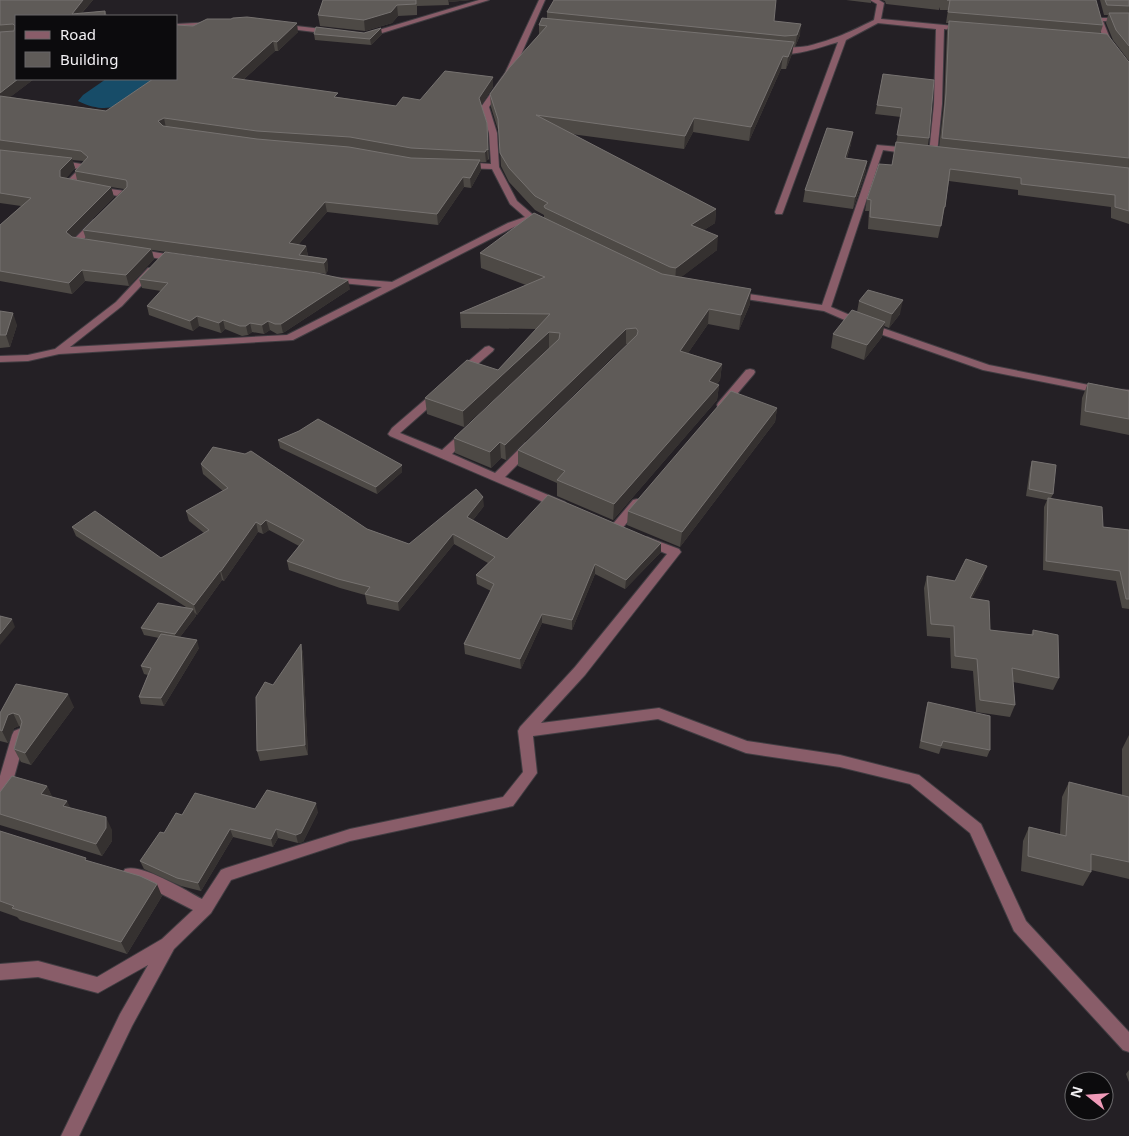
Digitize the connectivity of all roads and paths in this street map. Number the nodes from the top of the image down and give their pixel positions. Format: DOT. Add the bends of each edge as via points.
graph roads {
  1 [pos="486,0"];
  2 [pos="542,0"];
  3 [pos="873,0"];
  4 [pos="1097,10"];
  5 [pos="1099,19"];
  6 [pos="1129,20"];
  7 [pos="877,21"];
  8 [pos="222,24"];
  9 [pos="274,25"];
  10 [pos="178,26"];
  11 [pos="529,26"];
  12 [pos="538,27"];
  13 [pos="940,27"];
  14 [pos="969,30"];
  15 [pos="338,33"];
  16 [pos="356,34"];
  17 [pos="843,39"];
  18 [pos="1089,40"];
  19 [pos="1107,42"];
  20 [pos="1112,48"];
  21 [pos="766,50"];
  22 [pos="51,162"];
  23 [pos="458,165"];
  24 [pos="495,166"];
  25 [pos="779,212"];
  26 [pos="531,218"];
  27 [pos="555,233"];
  28 [pos="98,247"];
  29 [pos="126,251"];
  30 [pos="164,256"];
  31 [pos="193,261"];
  32 [pos="320,278"];
  33 [pos="393,285"];
  34 [pos="729,294"];
  35 [pos="826,308"];
  36 [pos="490,349"];
  37 [pos="59,351"];
  38 [pos="0,359"];
  39 [pos="750,372"];
  40 [pos="1129,393"];
  41 [pos="712,416"];
  42 [pos="478,423"];
  43 [pos="540,436"];
  44 [pos="443,456"];
  45 [pos="497,478"];
  46 [pos="648,491"];
  47 [pos="570,509"];
  48 [pos="525,731"];
  49 [pos="20,734"];
  50 [pos="0,802"];
  51 [pos="112,868"];
  52 [pos="205,908"];
  53 [pos="168,944"];
  54 [pos="0,972"];
  55 [pos="1129,1044"];
  56 [pos="70,1136"];
  1 -- 16 [label="street" via="437,10 392,29"];
  2 -- 11 [label="street"];
  3 -- 7 [label="street" via="881,3"];
  4 -- 5 [label="street"];
  5 -- 6 [label="street"];
  5 -- 19 [label="street"];
  7 -- 13 [label="street"];
  7 -- 17 [label="street"];
  8 -- 10 [label="street"];
  9 -- 15 [label="street"];
  11 -- 12 [label="street"];
  11 -- 24 [label="street" via="508,73 485,107 493,133"];
  13 -- 14 [label="street"];
  13 -- 35 [label="street" via="938,154 880,147"];
  17 -- 21 [label="street" via="804,50"];
  17 -- 25 [label="street"];
  18 -- 19 [label="street"];
  19 -- 20 [label="street"];
  22 -- 28 [label="street" via="85,167 68,184 72,186 124,194 76,242"];
  23 -- 24 [label="street"];
  24 -- 26 [label="street" via="513,202"];
  26 -- 27 [label="street"];
  26 -- 33 [label="street"];
  29 -- 30 [label="street"];
  30 -- 31 [label="street"];
  30 -- 37 [label="street" via="119,304"];
  32 -- 33 [label="street"];
  33 -- 37 [label="street" via="289,338"];
  34 -- 35 [label="street"];
  35 -- 40 [label="street" via="867,326 987,368"];
  36 -- 44 [label="street" via="394,434"];
  37 -- 38 [label="street" via="28,358"];
  39 -- 41 [label="street"];
  42 -- 44 [label="street"];
  43 -- 45 [label="street"];
  44 -- 45 [label="street"];
  45 -- 47 [label="street"];
  46 -- 48 [label="street" via="612,526 675,552 580,672"];
  48 -- 52 [label="street" via="530,773 508,802 350,835 226,875"];
  48 -- 55 [label="street" via="659,713 746,747 840,762 914,780 976,829 1020,926"];
  49 -- 50 [label="street"];
  51 -- 52 [label="street" via="150,880"];
  52 -- 53 [label="street"];
  53 -- 54 [label="street" via="98,984 38,969"];
  53 -- 56 [label="street" via="126,1020"];
}
